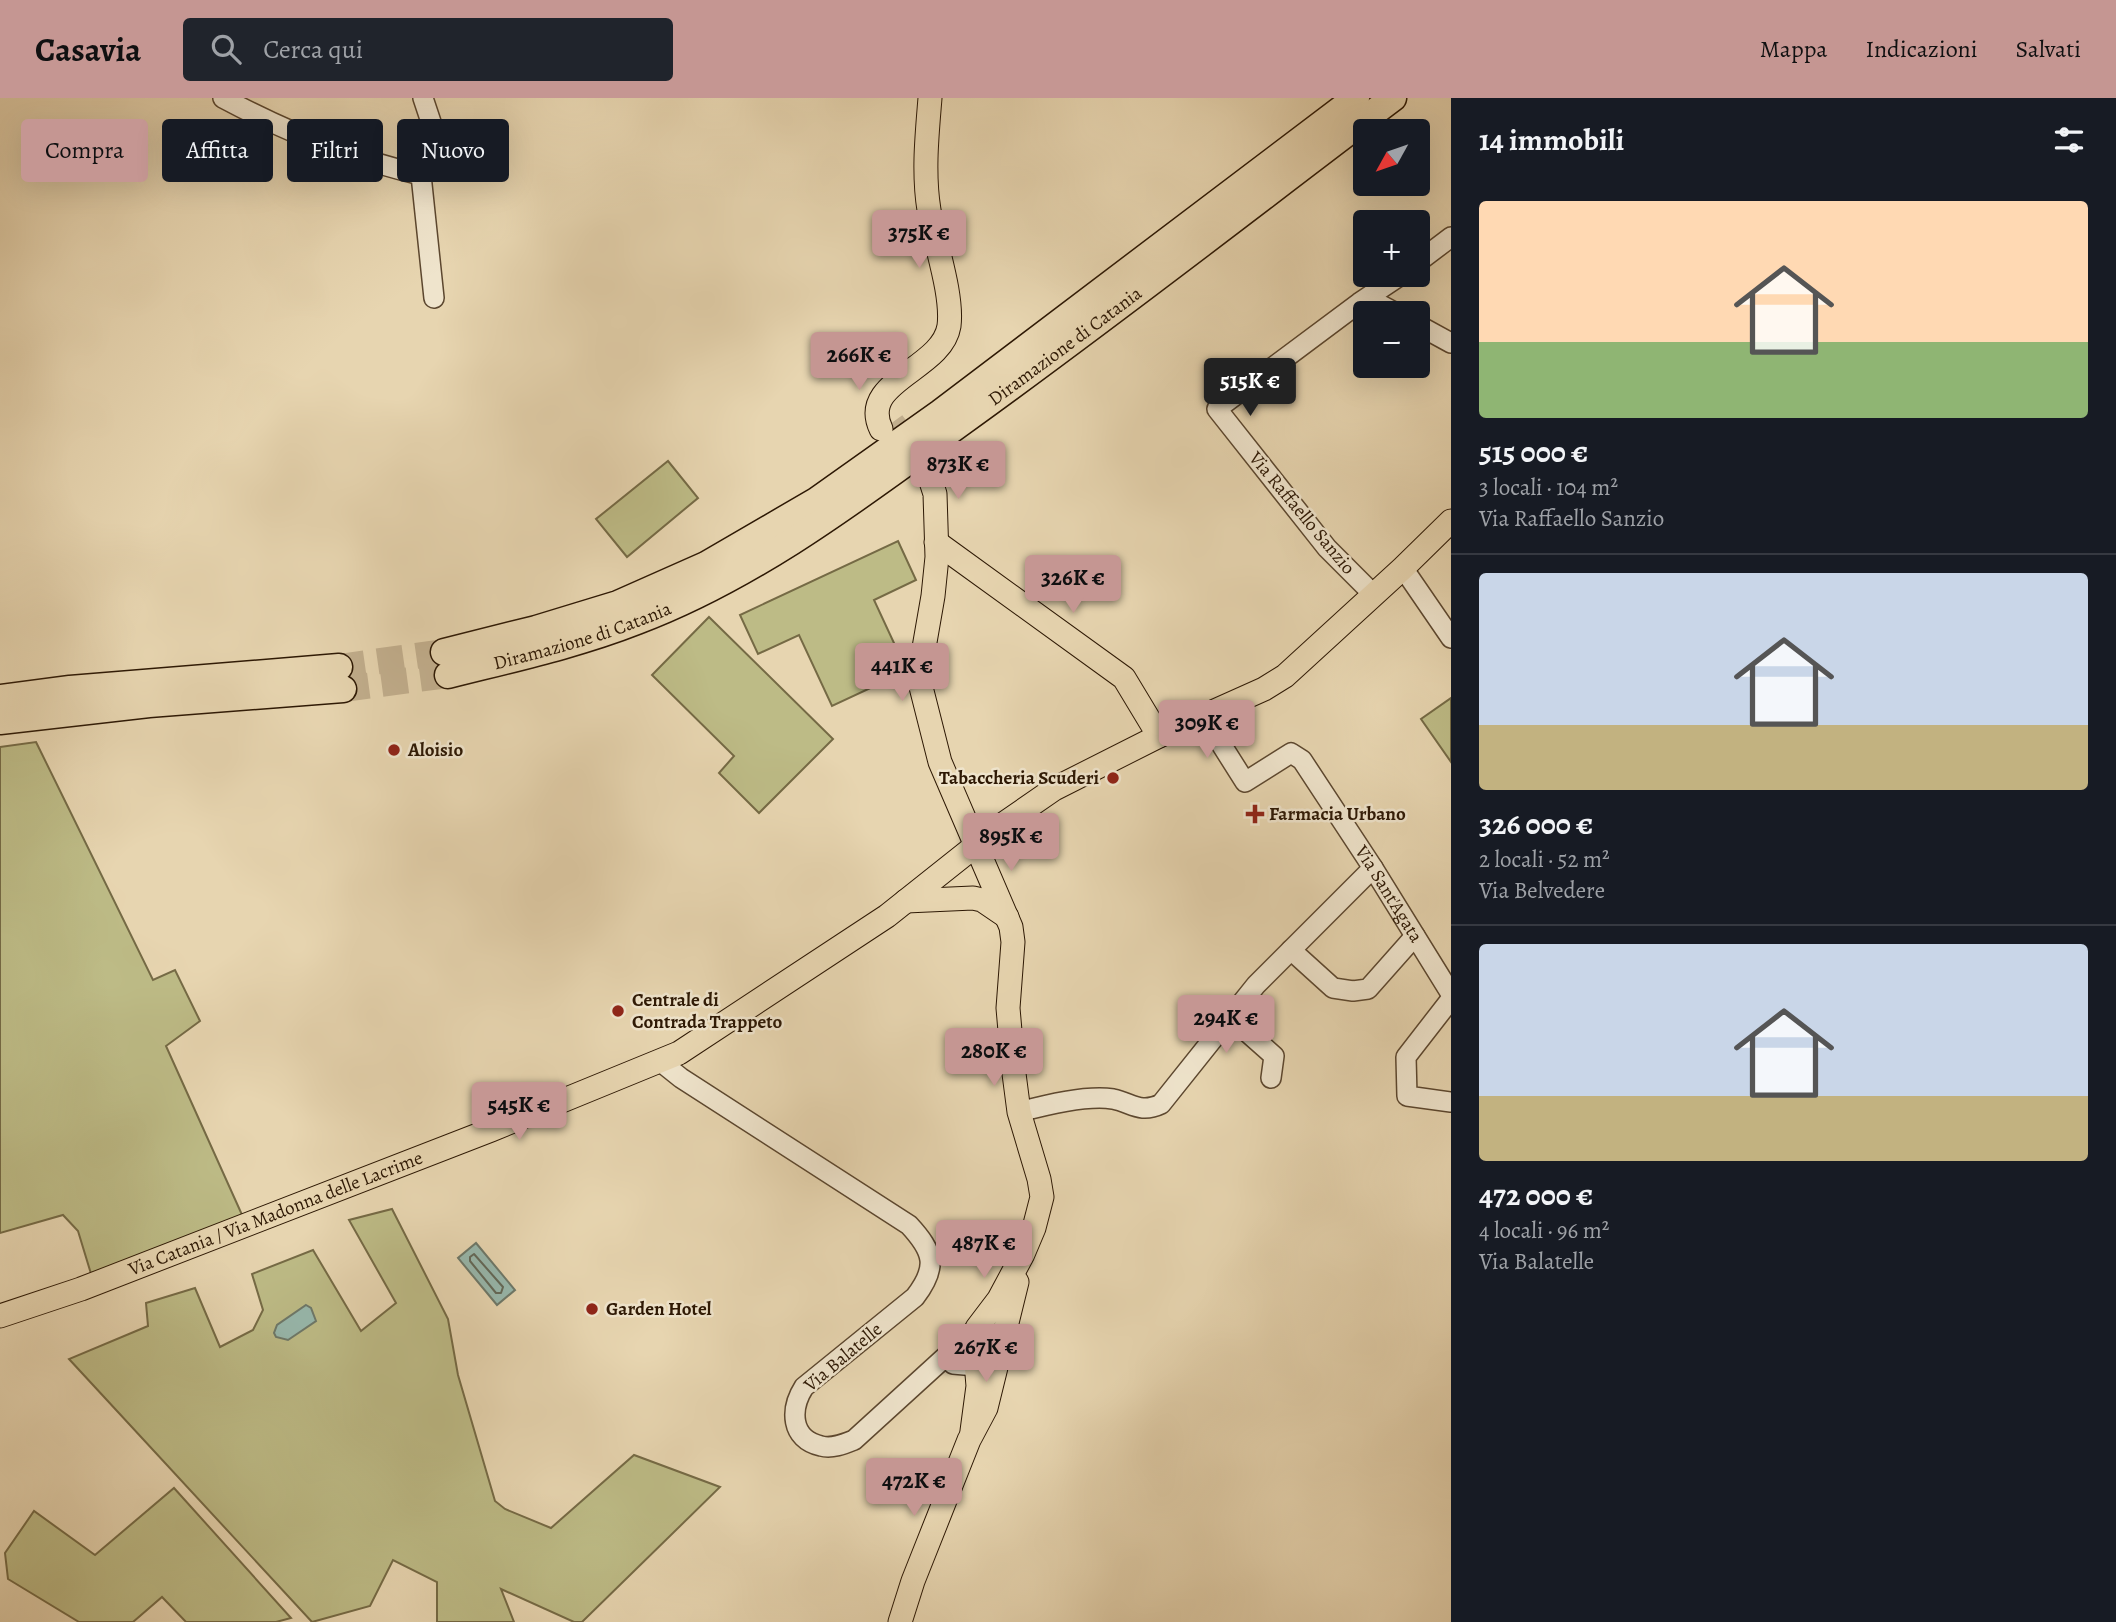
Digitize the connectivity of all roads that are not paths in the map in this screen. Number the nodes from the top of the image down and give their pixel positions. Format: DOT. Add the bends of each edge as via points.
graph roads {
  1 [pos="223,98"];
  2 [pos="423,98"];
  3 [pos="930,98"];
  4 [pos="1356,98"];
  5 [pos="1394,98"];
  6 [pos="430,119"];
  7 [pos="397,169"];
  8 [pos="422,182"];
  9 [pos="1451,237"];
  10 [pos="1430,253"];
  11 [pos="1383,287"];
  12 [pos="1370,296"];
  13 [pos="434,298"];
  14 [pos="1375,301"];
  15 [pos="1430,332"];
  16 [pos="1451,343"];
  17 [pos="887,426"];
  18 [pos="920,472"];
  19 [pos="1451,521"];
  20 [pos="936,541"];
  21 [pos="1403,568"];
  22 [pos="1374,595"];
  23 [pos="1451,638"];
  24 [pos="0,698"];
  25 [pos="1204,717"];
  26 [pos="0,721"];
  27 [pos="1158,736"];
  28 [pos="977,844"];
  29 [pos="954,861"];
  30 [pos="1373,868"];
  31 [pos="984,894"];
  32 [pos="906,901"];
  33 [pos="1415,936"];
  34 [pos="1291,950"];
  35 [pos="1451,996"];
  36 [pos="1230,1017"];
  37 [pos="662,1062"];
  38 [pos="1271,1078"];
  39 [pos="1451,1102"];
  40 [pos="1019,1112"];
  41 [pos="1023,1254"];
  42 [pos="0,1316"];
  43 [pos="977,1328"];
  44 [pos="1001,1349"];
  45 [pos="943,1366"];
  46 [pos="977,1376"];
  47 [pos="972,1431"];
  48 [pos="900,1622"];
  1 -- 7 [label="street" via="274,125"];
  2 -- 6 [label="street"];
  3 -- 17 [label="main road" via="925,150 928,208 950,316 942,343 907,376"];
  4 -- 5 [label="highway, Diramazione di Catania" via="940,413 816,501 706,565 618,604 446,663 542,651 637,621 715,586 830,518"];
  8 -- 13 [label="street"];
  9 -- 10 [label="street"];
  11 -- 12 [label="street, Via Raffaello Sanzio"];
  12 -- 14 [label="street"];
  12 -- 22 [label="street, Via Raffaello Sanzio" via="1217,410 1327,548"];
  15 -- 16 [label="street"];
  18 -- 20 [label="main road" via="935,494"];
  19 -- 21 [label="main road, Via Catania / Via Madonna delle Lacrime"];
  20 -- 27 [label="main road" via="1124,678"];
  20 -- 28 [label="main road" via="921,687 940,762"];
  21 -- 22 [label="main road, Via Catania / Via Madonna delle Lacrime"];
  21 -- 23 [label="street"];
  22 -- 25 [label="main road, Via Catania / Via Madonna delle Lacrime" via="1285,676"];
  24 -- 26 [label="highway" via="70,688 341,678"];
  25 -- 27 [label="main road, Via Catania / Via Madonna delle Lacrime"];
  25 -- 30 [label="street, Via Sant'Agata" via="1245,782 1291,753 1302,760"];
  27 -- 28 [label="main road, Via Catania / Via Madonna delle Lacrime" via="1054,789"];
  28 -- 29 [label="main road, Via Catania / Via Madonna delle Lacrime"];
  28 -- 31 [label="main road"];
  29 -- 31 [label="main road" via="983,879"];
  29 -- 32 [label="main road, Via Catania / Via Madonna delle Lacrime"];
  30 -- 33 [label="street, Via Sant'Agata"];
  30 -- 34 [label="street"];
  31 -- 32 [label="main road"];
  31 -- 40 [label="main road" via="1007,916 1013,942 1007,1008"];
  32 -- 37 [label="main road, Via Catania / Via Madonna delle Lacrime" via="790,982"];
  33 -- 34 [label="street" via="1368,989 1333,988"];
  33 -- 35 [label="street, Via Sant'Agata"];
  34 -- 36 [label="street"];
  35 -- 39 [label="street" via="1406,1057 1406,1097"];
  36 -- 38 [label="street" via="1274,1056"];
  36 -- 40 [label="street" via="1161,1104 1151,1109 1112,1099 1071,1101"];
  37 -- 42 [label="main road, Via Catania / Via Madonna delle Lacrime" via="81,1289"];
  37 -- 45 [label="street, Via Balatelle" via="909,1225 930,1257 931,1272 915,1297 804,1387 796,1400 794,1418 799,1432 822,1447 855,1440"];
  40 -- 41 [label="main road" via="1042,1197"];
  41 -- 43 [label="main road"];
  41 -- 44 [label="main road"];
  43 -- 45 [label="street"];
  43 -- 46 [label="main road"];
  44 -- 46 [label="street"];
  44 -- 47 [label="main road" via="986,1408"];
  45 -- 46 [label="street"];
  46 -- 47 [label="main road"];
  47 -- 48 [label="main road"];
}
